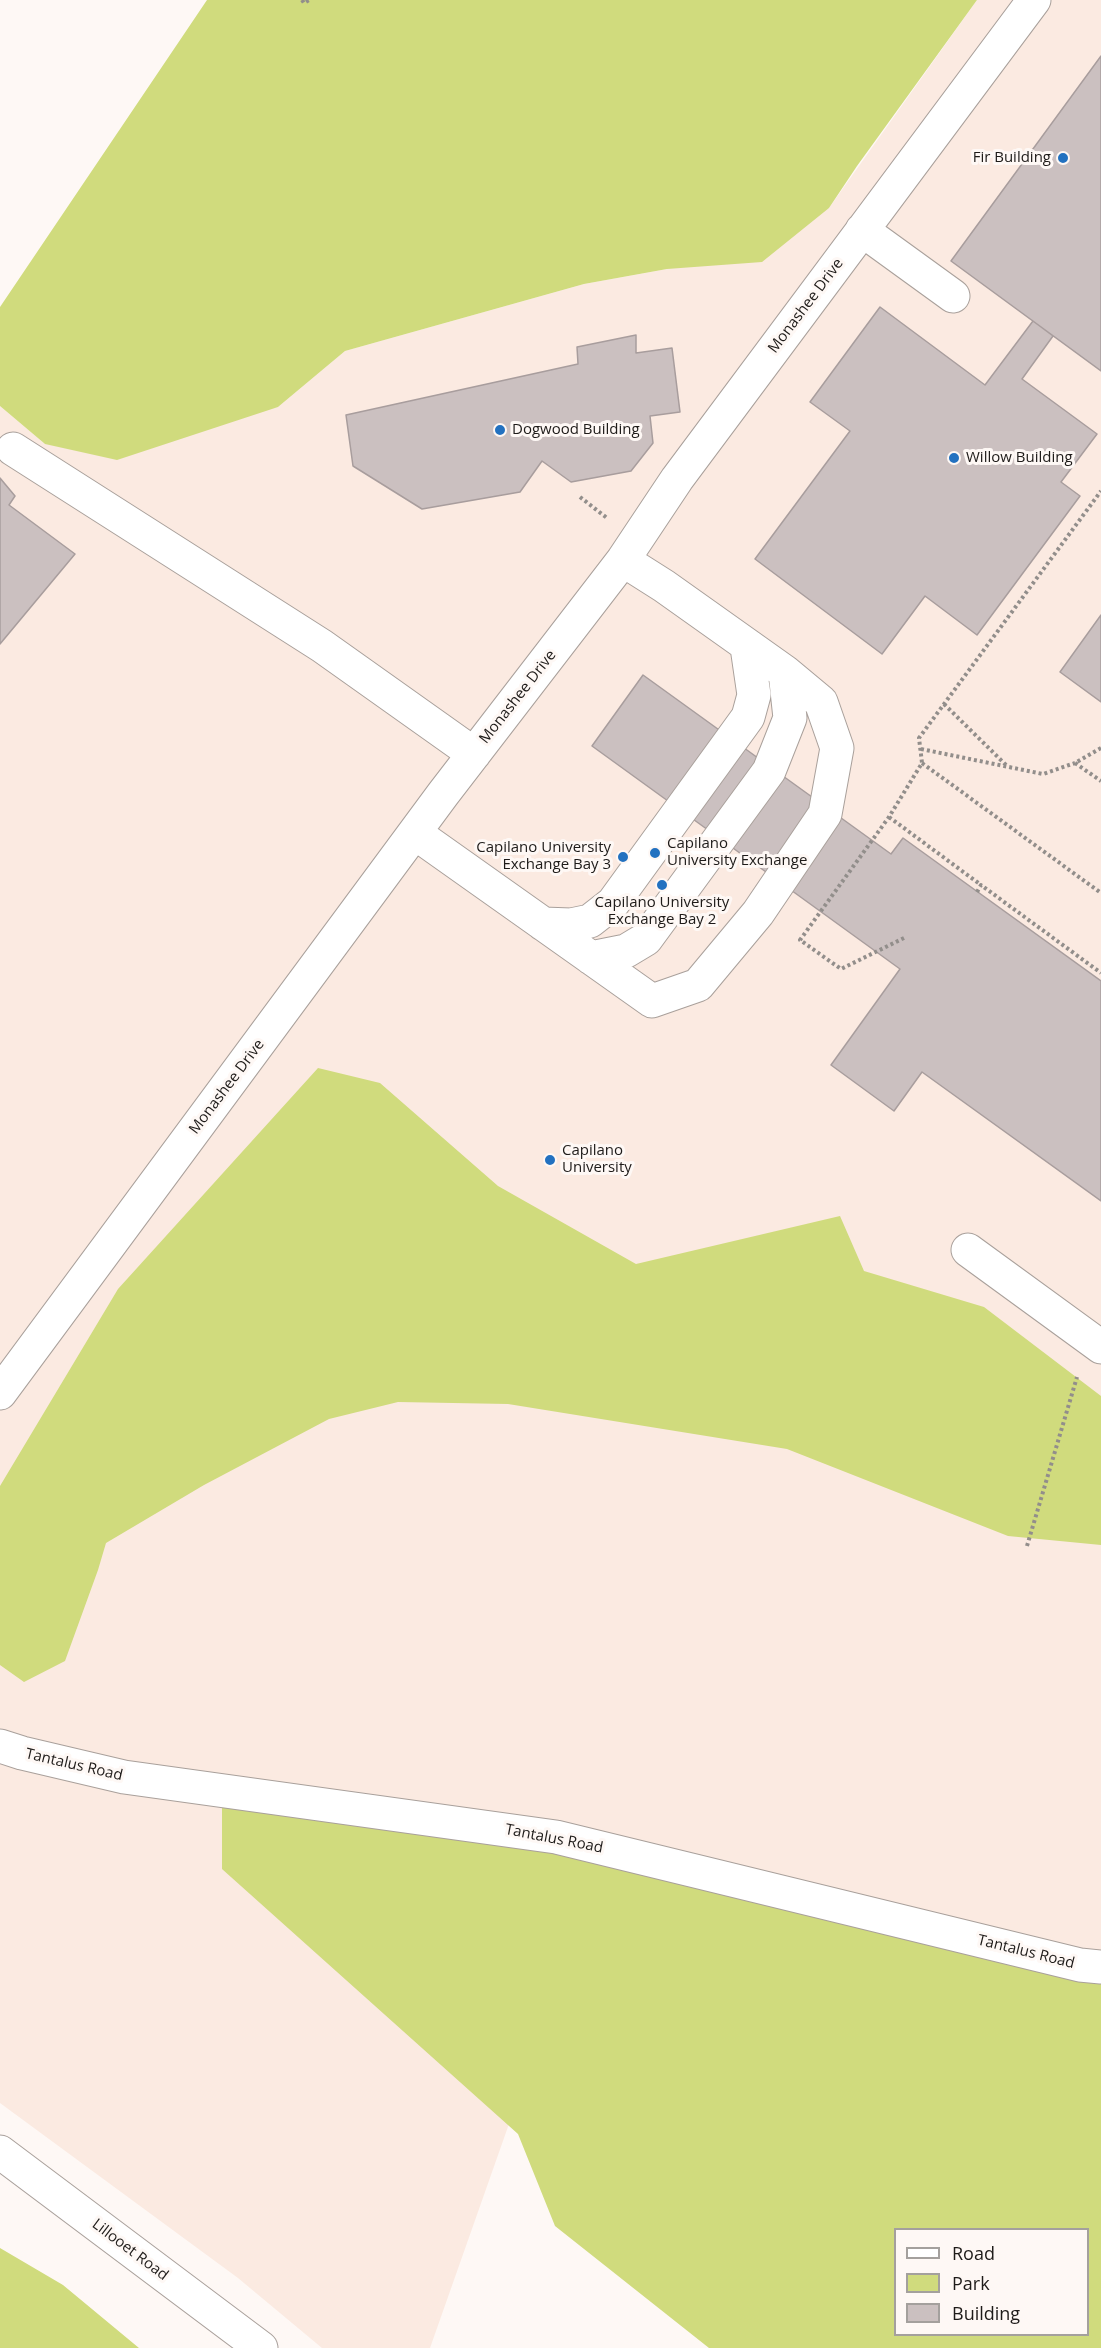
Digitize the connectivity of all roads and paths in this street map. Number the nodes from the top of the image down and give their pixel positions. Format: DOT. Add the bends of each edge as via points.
graph roads {
  1 [pos="302,0"];
  2 [pos="309,0"];
  3 [pos="1034,0"];
  4 [pos="862,230"];
  5 [pos="953,296"];
  6 [pos="13,449"];
  7 [pos="1101,491"];
  8 [pos="579,497"];
  9 [pos="615,524"];
  10 [pos="623,560"];
  11 [pos="747,646"];
  12 [pos="785,672"];
  13 [pos="944,704"];
  14 [pos="1101,748"];
  15 [pos="921,749"];
  16 [pos="474,754"];
  17 [pos="922,763"];
  18 [pos="1075,763"];
  19 [pos="1008,767"];
  20 [pos="1101,782"];
  21 [pos="889,818"];
  22 [pos="415,833"];
  23 [pos="981,885"];
  24 [pos="977,891"];
  25 [pos="1101,893"];
  26 [pos="543,924"];
  27 [pos="904,938"];
  28 [pos="591,958"];
  29 [pos="1101,973"];
  30 [pos="969,1250"];
  31 [pos="1090,1357"];
  32 [pos="0,1393"];
  33 [pos="1027,1546"];
  34 [pos="0,1746"];
  35 [pos="1101,1967"];
  36 [pos="0,2152"];
  37 [pos="261,2348"];
  1 -- 2 [label="path"];
  3 -- 4 [label="street, Monashee Drive"];
  4 -- 5 [label="street"];
  4 -- 10 [label="street, Monashee Drive" via="677,479"];
  6 -- 16 [label="street" via="322,646"];
  7 -- 13 [label="path"];
  8 -- 9 [label="path"];
  10 -- 11 [label="street"];
  10 -- 16 [label="street, Monashee Drive"];
  11 -- 12 [label="street"];
  11 -- 26 [label="street" via="754,695 748,717 613,903 590,921"];
  12 -- 28 [label="street" via="790,718 769,771 646,939 626,951"];
  12 -- 28 [label="street" via="821,702 837,748 825,814 758,913 698,985 652,1001"];
  13 -- 15 [label="path" via="919,738"];
  13 -- 19 [label="path"];
  14 -- 18 [label="path"];
  15 -- 17 [label="path"];
  15 -- 19 [label="path"];
  16 -- 22 [label="street, Monashee Drive"];
  17 -- 21 [label="path"];
  17 -- 25 [label="path"];
  18 -- 19 [label="path" via="1043,774"];
  18 -- 20 [label="path"];
  21 -- 23 [label="path"];
  21 -- 27 [label="path" via="800,940 841,969"];
  22 -- 26 [label="street"];
  22 -- 32 [label="street, Monashee Drive"];
  23 -- 24 [label="path"];
  23 -- 29 [label="path"];
  26 -- 28 [label="street"];
  30 -- 31 [label="street"];
  31 -- 33 [label="path"];
  34 -- 35 [label="street, Tantalus Road" via="124,1777 556,1837"];
  36 -- 37 [label="street, Lillooet Road"];
}
